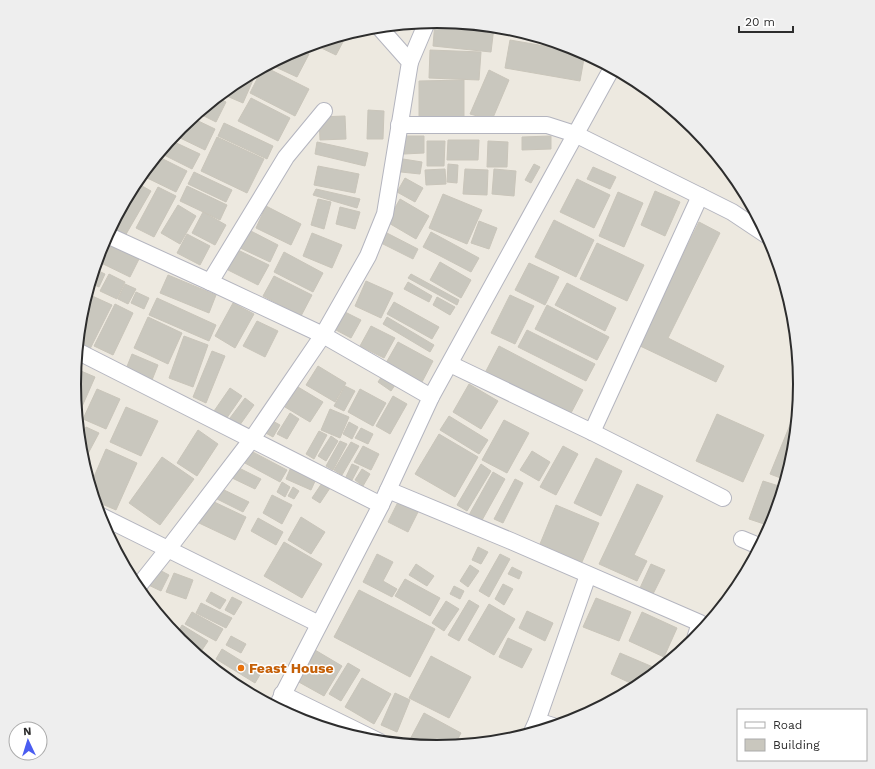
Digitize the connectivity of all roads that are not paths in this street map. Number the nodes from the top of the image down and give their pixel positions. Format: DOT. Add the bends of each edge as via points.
graph roads {
  1 [pos="424,29"];
  2 [pos="384,32"];
  3 [pos="410,62"];
  4 [pos="609,73"];
  5 [pos="324,112"];
  6 [pos="399,124"];
  7 [pos="575,134"];
  8 [pos="700,196"];
  9 [pos="758,229"];
  10 [pos="113,238"];
  11 [pos="210,282"];
  12 [pos="323,336"];
  13 [pos="83,354"];
  14 [pos="450,364"];
  15 [pos="431,397"];
  16 [pos="592,432"];
  17 [pos="252,439"];
  18 [pos="388,490"];
  19 [pos="723,498"];
  20 [pos="381,505"];
  21 [pos="107,519"];
  22 [pos="742,539"];
  23 [pos="756,545"];
  24 [pos="168,549"];
  25 [pos="588,575"];
  26 [pos="141,583"];
  27 [pos="319,624"];
  28 [pos="699,628"];
  29 [pos="279,701"];
  30 [pos="534,727"];
  31 [pos="351,730"];
  1 -- 3 [label="street"];
  2 -- 3 [label="street"];
  3 -- 6 [label="street"];
  4 -- 7 [label="street"];
  5 -- 11 [label="street" via="286,157"];
  6 -- 7 [label="street" via="547,125"];
  6 -- 12 [label="street" via="385,214 368,256"];
  7 -- 8 [label="street"];
  7 -- 14 [label="street"];
  8 -- 9 [label="street" via="732,212"];
  8 -- 16 [label="street"];
  10 -- 11 [label="street"];
  11 -- 12 [label="street"];
  12 -- 15 [label="street"];
  12 -- 17 [label="street"];
  13 -- 17 [label="street"];
  14 -- 15 [label="street"];
  14 -- 16 [label="street"];
  15 -- 18 [label="street"];
  16 -- 19 [label="street"];
  17 -- 20 [label="street"];
  17 -- 24 [label="street"];
  18 -- 20 [label="street"];
  18 -- 25 [label="street"];
  20 -- 27 [label="street"];
  21 -- 24 [label="street"];
  22 -- 23 [label="street"];
  24 -- 26 [label="street"];
  24 -- 27 [label="street"];
  25 -- 28 [label="street" via="700,624"];
  25 -- 30 [label="street"];
  27 -- 29 [label="street"];
  29 -- 31 [label="street"];
}
